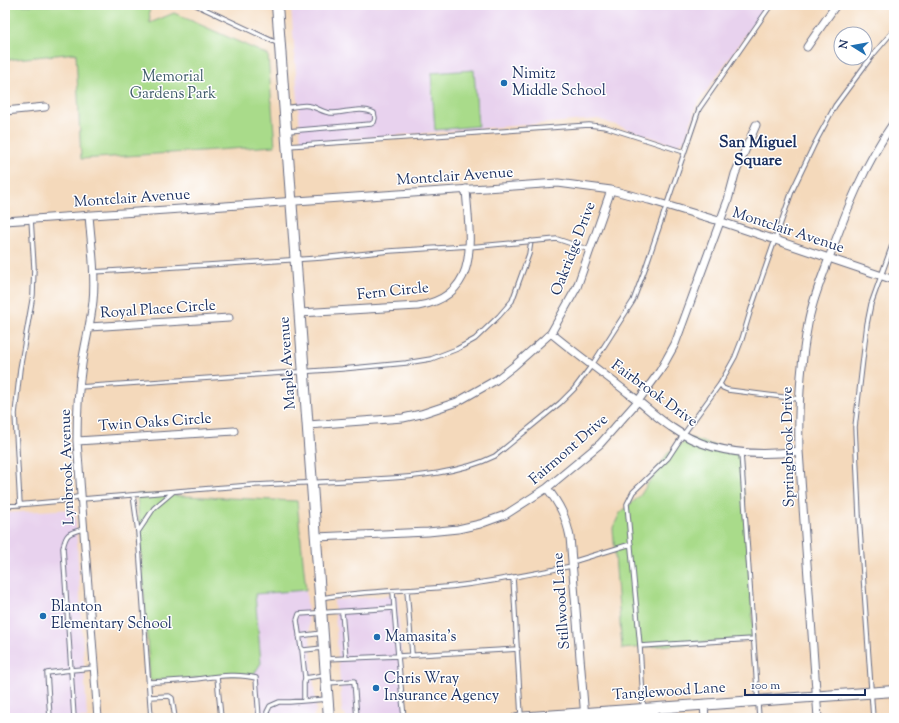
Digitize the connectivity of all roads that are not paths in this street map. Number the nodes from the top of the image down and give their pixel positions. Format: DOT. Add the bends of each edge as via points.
graph roads {
  1 [pos="196,5"];
  2 [pos="277,5"];
  3 [pos="771,5"];
  4 [pos="836,5"];
  5 [pos="894,30"];
  6 [pos="280,45"];
  7 [pos="807,47"];
  8 [pos="45,107"];
  9 [pos="285,108"];
  10 [pos="5,111"];
  11 [pos="894,122"];
  12 [pos="756,125"];
  13 [pos="286,131"];
  14 [pos="288,146"];
  15 [pos="684,152"];
  16 [pos="466,189"];
  17 [pos="611,190"];
  18 [pos="292,201"];
  19 [pos="666,205"];
  20 [pos="89,215"];
  21 [pos="31,219"];
  22 [pos="5,220"];
  23 [pos="719,221"];
  24 [pos="775,240"];
  25 [pos="894,240"];
  26 [pos="531,241"];
  27 [pos="469,246"];
  28 [pos="590,250"];
  29 [pos="296,258"];
  30 [pos="829,258"];
  31 [pos="93,272"];
  32 [pos="881,275"];
  33 [pos="894,280"];
  34 [pos="300,313"];
  35 [pos="229,318"];
  36 [pos="90,327"];
  37 [pos="551,333"];
  38 [pos="592,365"];
  39 [pos="304,371"];
  40 [pos="720,384"];
  41 [pos="80,387"];
  42 [pos="799,399"];
  43 [pos="638,401"];
  44 [pos="308,425"];
  45 [pos="234,431"];
  46 [pos="683,435"];
  47 [pos="77,441"];
  48 [pos="799,451"];
  49 [pos="741,453"];
  50 [pos="312,483"];
  51 [pos="547,488"];
  52 [pos="173,492"];
  53 [pos="133,495"];
  54 [pos="81,498"];
  55 [pos="20,505"];
  56 [pos="5,506"];
  57 [pos="83,529"];
  58 [pos="138,532"];
  59 [pos="316,537"];
  60 [pos="631,544"];
  61 [pos="573,564"];
  62 [pos="513,577"];
  63 [pos="407,590"];
  64 [pos="393,591"];
  65 [pos="320,598"];
  66 [pos="394,608"];
  67 [pos="321,612"];
  68 [pos="342,612"];
  69 [pos="323,633"];
  70 [pos="299,636"];
  71 [pos="753,639"];
  72 [pos="640,646"];
  73 [pos="324,648"];
  74 [pos="518,649"];
  75 [pos="302,650"];
  76 [pos="412,654"];
  77 [pos="398,656"];
  78 [pos="346,658"];
  79 [pos="324,659"];
  80 [pos="94,668"];
  81 [pos="71,670"];
  82 [pos="217,677"];
  83 [pos="305,678"];
  84 [pos="326,679"];
  85 [pos="149,682"];
  86 [pos="894,691"];
  87 [pos="871,693"];
  88 [pos="150,697"];
  89 [pos="816,697"];
  90 [pos="328,699"];
  91 [pos="304,701"];
  92 [pos="758,701"];
  93 [pos="704,705"];
  94 [pos="644,714"];
  95 [pos="584,716"];
  96 [pos="50,718"];
  97 [pos="74,718"];
  98 [pos="98,718"];
  99 [pos="151,718"];
  100 [pos="175,718"];
  101 [pos="221,718"];
  102 [pos="260,718"];
  103 [pos="268,718"];
  104 [pos="329,718"];
  105 [pos="357,718"];
  106 [pos="404,718"];
  107 [pos="517,718"];
  108 [pos="521,718"];
  109 [pos="705,718"];
  110 [pos="759,718"];
  111 [pos="818,718"];
  112 [pos="873,718"];
  1 -- 6 [label="lane"];
  2 -- 6 [label="main road, Maple Avenue"];
  3 -- 15 [label="lane" via="702,103"];
  4 -- 7 [label="street"];
  5 -- 24 [label="lane" via="835,106 792,191"];
  6 -- 9 [label="main road, Maple Avenue"];
  8 -- 10 [label="street"];
  9 -- 13 [label="main road, Maple Avenue"];
  9 -- 13 [label="lane" via="308,106 331,113 371,111 375,118 371,124"];
  11 -- 30 [label="street, Springbrook Drive" via="861,177"];
  12 -- 23 [label="street"];
  13 -- 14 [label="main road, Maple Avenue"];
  14 -- 15 [label="lane" via="590,125 606,127"];
  14 -- 18 [label="main road, Maple Avenue"];
  15 -- 19 [label="lane"];
  16 -- 17 [label="street, Montclair Avenue" via="558,183"];
  16 -- 18 [label="street, Montclair Avenue"];
  16 -- 27 [label="street, Fern Circle"];
  17 -- 19 [label="street, Montclair Avenue"];
  17 -- 28 [label="street, Oakridge Drive"];
  18 -- 20 [label="street, Montclair Avenue"];
  18 -- 29 [label="main road, Maple Avenue"];
  19 -- 23 [label="street, Montclair Avenue"];
  19 -- 38 [label="lane" via="632,301"];
  20 -- 21 [label="street, Montclair Avenue"];
  20 -- 31 [label="street, Lynbrook Avenue"];
  21 -- 22 [label="street, Montclair Avenue"];
  21 -- 55 [label="lane" via="33,295 15,414"];
  23 -- 24 [label="street, Montclair Avenue"];
  23 -- 43 [label="street, Fairmont Drive" via="675,344 660,371"];
  24 -- 30 [label="street, Montclair Avenue"];
  24 -- 40 [label="lane" via="742,339"];
  25 -- 32 [label="lane"];
  26 -- 27 [label="lane"];
  26 -- 28 [label="lane" via="557,239"];
  26 -- 39 [label="lane" via="529,254 512,301 475,339 457,350 431,359 406,363"];
  27 -- 29 [label="lane"];
  27 -- 34 [label="street, Fern Circle" via="467,266 461,279 452,290 436,301 418,306"];
  28 -- 37 [label="street, Oakridge Drive" via="577,287"];
  29 -- 31 [label="lane"];
  29 -- 34 [label="main road, Maple Avenue"];
  30 -- 32 [label="street, Montclair Avenue"];
  30 -- 42 [label="street, Springbrook Drive" via="808,323 800,372"];
  31 -- 36 [label="street, Lynbrook Avenue"];
  32 -- 33 [label="street, Montclair Avenue"];
  32 -- 87 [label="lane" via="867,324 855,427"];
  34 -- 39 [label="main road, Maple Avenue"];
  35 -- 36 [label="street, Royal Place Circle"];
  36 -- 41 [label="street, Lynbrook Avenue"];
  37 -- 38 [label="street, Fairbrook Drive"];
  37 -- 44 [label="street, Oakridge Drive" via="496,380 457,402 436,410 403,418"];
  38 -- 43 [label="street, Fairbrook Drive"];
  38 -- 50 [label="lane" via="560,403 495,456 485,461 431,474"];
  39 -- 41 [label="lane"];
  39 -- 44 [label="main road, Maple Avenue"];
  40 -- 42 [label="lane" via="728,390"];
  40 -- 46 [label="lane"];
  41 -- 47 [label="street, Lynbrook Avenue"];
  42 -- 48 [label="street, Springbrook Drive"];
  43 -- 46 [label="street, Fairbrook Drive"];
  43 -- 51 [label="street, Fairmont Drive" via="600,444"];
  44 -- 50 [label="main road, Maple Avenue"];
  45 -- 47 [label="street, Twin Oaks Circle"];
  46 -- 49 [label="street, Fairbrook Drive" via="702,444"];
  46 -- 60 [label="lane" via="668,458 628,499"];
  47 -- 54 [label="street, Lynbrook Avenue"];
  48 -- 49 [label="street, Fairbrook Drive"];
  48 -- 89 [label="street, Springbrook Drive"];
  49 -- 71 [label="lane"];
  50 -- 52 [label="lane"];
  50 -- 59 [label="main road, Maple Avenue"];
  51 -- 59 [label="street, Fairmont Drive" via="505,515 458,529"];
  51 -- 61 [label="street, Stillwood Lane" via="559,503 567,520"];
  52 -- 53 [label="lane"];
  52 -- 58 [label="lane" via="154,508"];
  53 -- 54 [label="lane"];
  53 -- 58 [label="lane"];
  54 -- 55 [label="lane"];
  54 -- 57 [label="street, Lynbrook Avenue"];
  55 -- 56 [label="lane"];
  57 -- 80 [label="street, Lynbrook Avenue"];
  57 -- 81 [label="lane" via="70,532 65,538 63,548"];
  58 -- 85 [label="lane"];
  59 -- 65 [label="main road, Maple Avenue"];
  60 -- 61 [label="lane"];
  60 -- 72 [label="lane"];
  61 -- 62 [label="lane"];
  61 -- 95 [label="street, Stillwood Lane"];
  62 -- 63 [label="lane" via="494,582"];
  62 -- 74 [label="lane"];
  63 -- 64 [label="lane"];
  63 -- 76 [label="lane"];
  64 -- 65 [label="lane"];
  64 -- 66 [label="lane"];
  65 -- 67 [label="main road, Maple Avenue"];
  66 -- 68 [label="lane"];
  66 -- 77 [label="lane"];
  67 -- 68 [label="lane"];
  67 -- 69 [label="main road, Maple Avenue"];
  67 -- 70 [label="lane" via="299,614"];
  68 -- 78 [label="lane"];
  69 -- 70 [label="lane"];
  69 -- 73 [label="main road, Maple Avenue"];
  70 -- 75 [label="lane"];
  71 -- 72 [label="lane"];
  71 -- 92 [label="lane"];
  72 -- 94 [label="lane"];
  73 -- 75 [label="lane"];
  73 -- 79 [label="main road, Maple Avenue"];
  74 -- 76 [label="lane"];
  74 -- 108 [label="lane"];
  75 -- 83 [label="lane"];
  76 -- 77 [label="lane"];
  77 -- 78 [label="lane"];
  77 -- 106 [label="lane"];
  78 -- 79 [label="lane"];
  79 -- 84 [label="main road, Maple Avenue"];
  80 -- 81 [label="lane"];
  80 -- 98 [label="street, Lynbrook Avenue"];
  81 -- 96 [label="lane" via="48,673"];
  81 -- 97 [label="lane"];
  82 -- 85 [label="lane"];
  82 -- 101 [label="lane"];
  82 -- 102 [label="lane" via="256,678"];
  83 -- 84 [label="lane"];
  83 -- 91 [label="lane"];
  84 -- 90 [label="main road, Maple Avenue"];
  84 -- 105 [label="lane" via="354,681"];
  85 -- 88 [label="lane"];
  86 -- 87 [label="main road, Tanglewood Lane"];
  87 -- 89 [label="main road, Tanglewood Lane"];
  87 -- 112 [label="lane"];
  88 -- 99 [label="lane"];
  88 -- 100 [label="lane" via="170,696"];
  89 -- 92 [label="main road, Tanglewood Lane"];
  89 -- 111 [label="street, Springbrook Drive"];
  90 -- 91 [label="lane"];
  90 -- 104 [label="main road, Maple Avenue"];
  91 -- 103 [label="lane" via="279,702 270,706"];
  92 -- 93 [label="main road, Tanglewood Lane"];
  92 -- 110 [label="lane"];
  93 -- 94 [label="main road, Tanglewood Lane"];
  93 -- 109 [label="street"];
  94 -- 95 [label="main road, Tanglewood Lane"];
  95 -- 108 [label="main road, Tanglewood Lane"];
  107 -- 108 [label="main road, Tanglewood Lane"];
}
